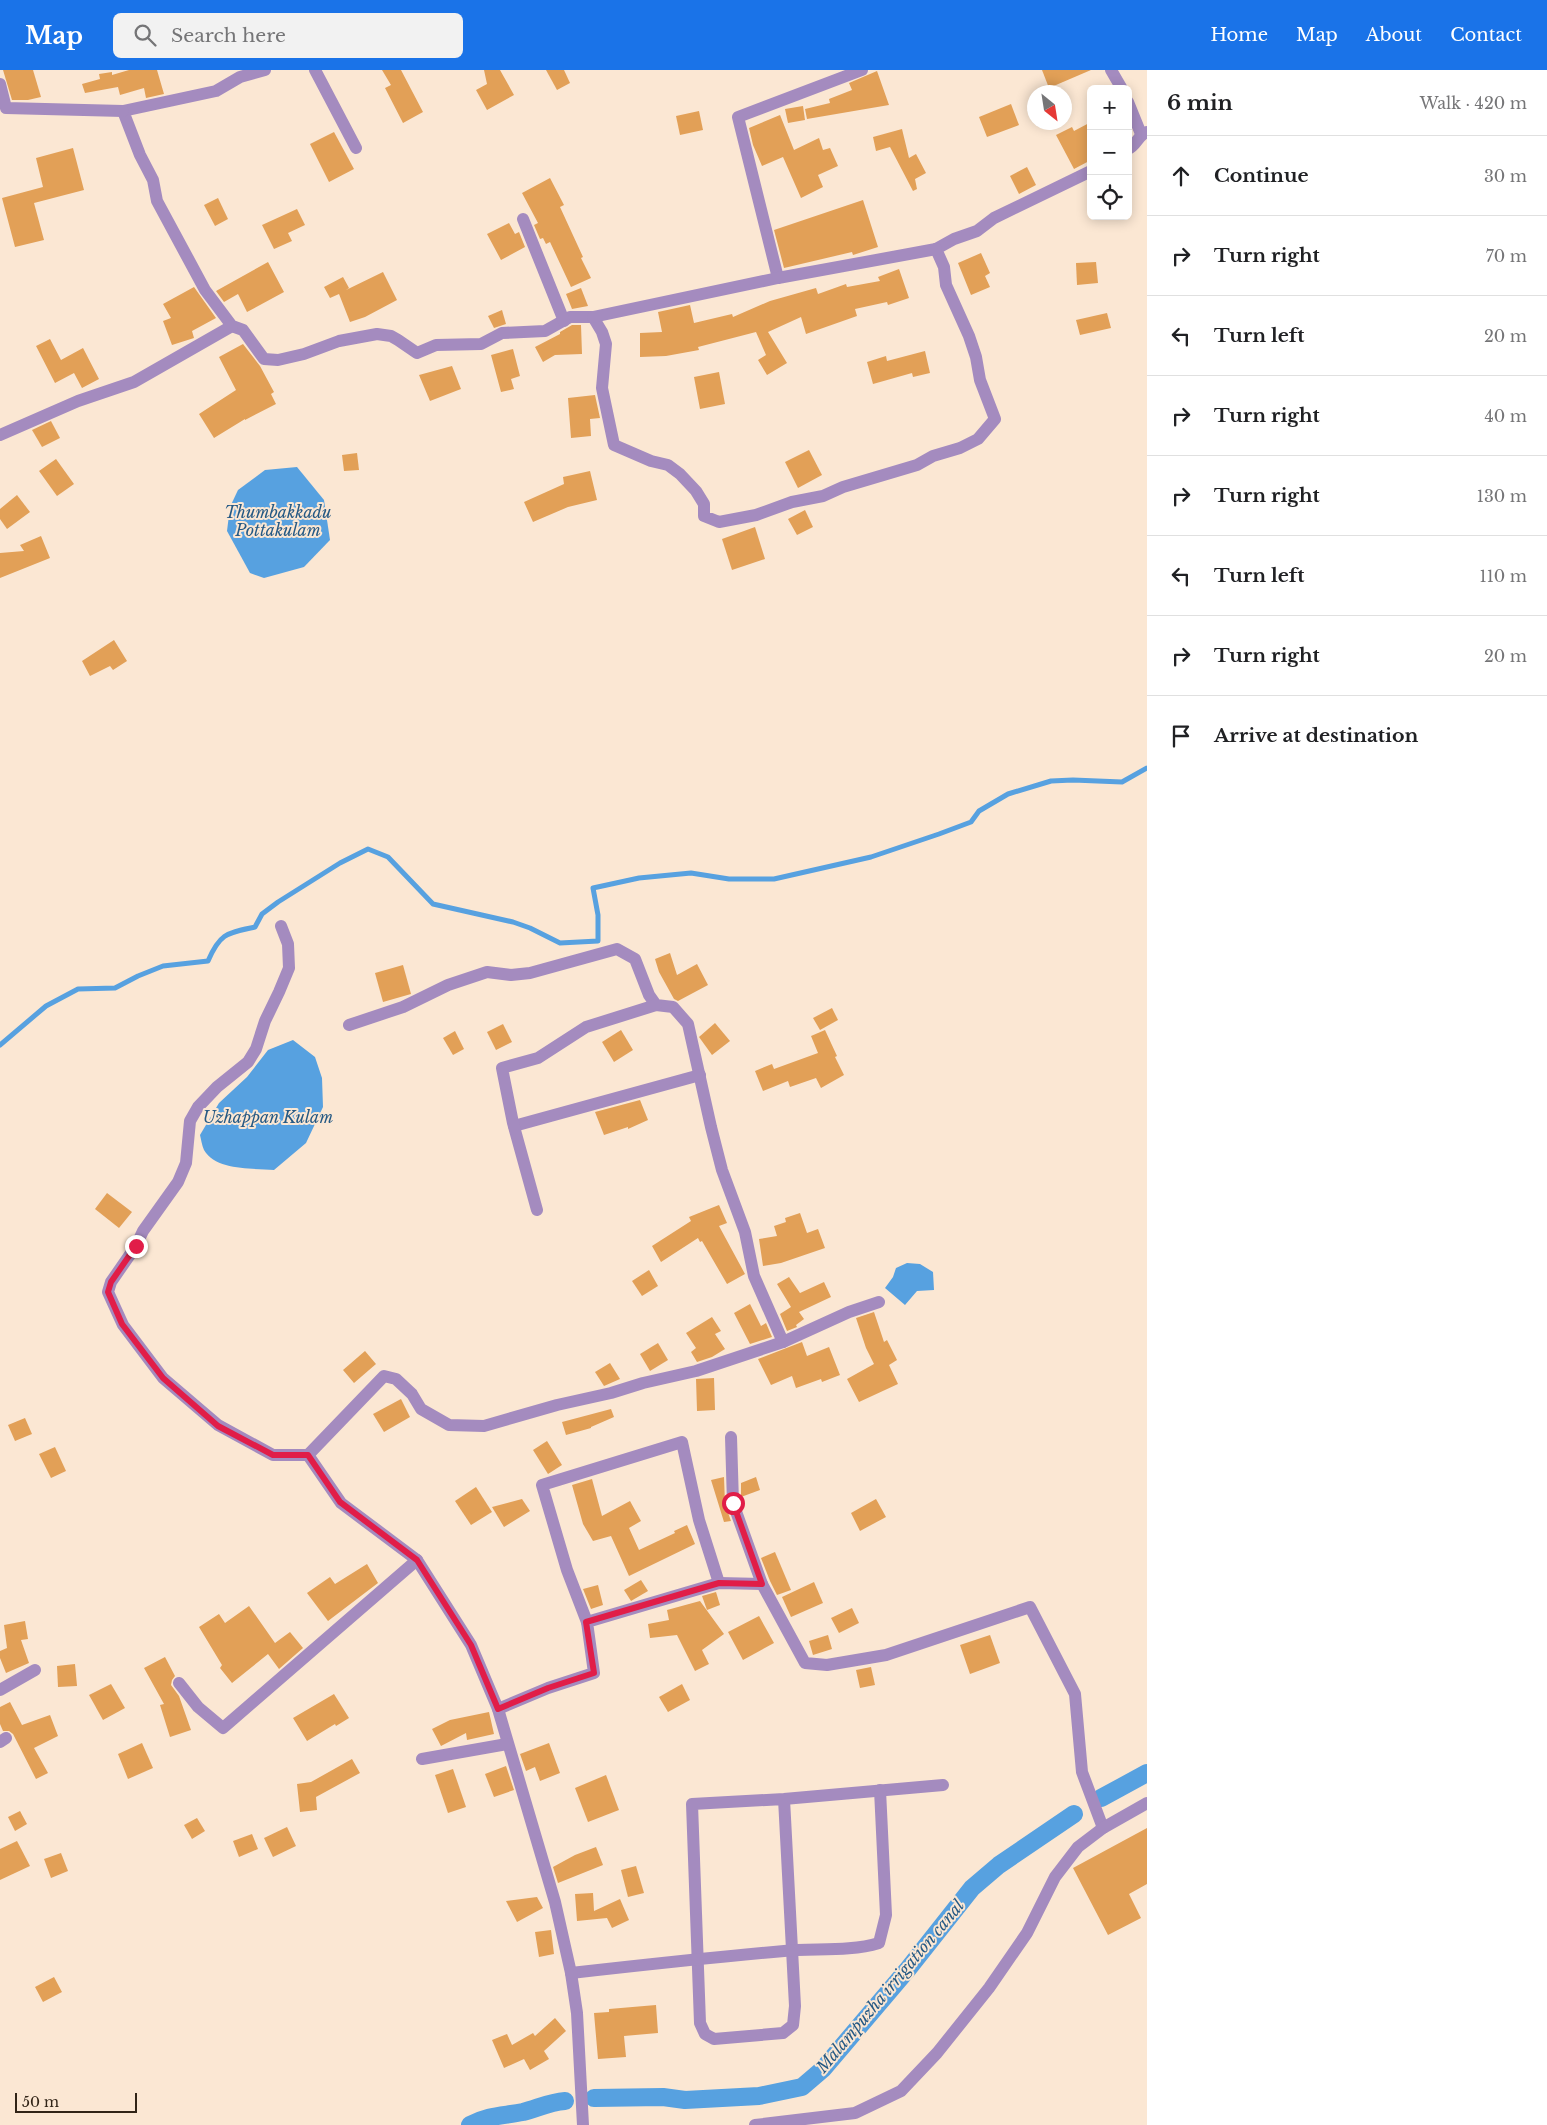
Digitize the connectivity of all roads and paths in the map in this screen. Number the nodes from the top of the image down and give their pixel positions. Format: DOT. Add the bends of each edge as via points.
graph roads {
  1 [pos="265,70"];
  2 [pos="315,70"];
  3 [pos="862,70"];
  4 [pos="1111,70"];
  5 [pos="0,84"];
  6 [pos="1120,85"];
  7 [pos="3,109"];
  8 [pos="1132,110"];
  9 [pos="123,111"];
  10 [pos="1144,133"];
  11 [pos="1132,147"];
  12 [pos="356,148"];
  13 [pos="1087,173"];
  14 [pos="523,219"];
  15 [pos="936,249"];
  16 [pos="778,278"];
  17 [pos="593,317"];
  18 [pos="564,321"];
  19 [pos="232,326"];
  20 [pos="0,435"];
  21 [pos="281,926"];
  22 [pos="656,1005"];
  23 [pos="349,1025"];
  24 [pos="700,1075"];
  25 [pos="514,1126"];
  26 [pos="537,1210"];
  27 [pos="878,1302"];
  28 [pos="783,1342"];
  29 [pos="731,1437"];
  30 [pos="308,1455"];
  31 [pos="417,1560"];
  32 [pos="719,1583"];
  33 [pos="762,1584"];
  34 [pos="586,1622"];
  35 [pos="35,1670"];
  36 [pos="179,1683"];
  37 [pos="0,1690"];
  38 [pos="498,1709"];
  39 [pos="507,1744"];
  40 [pos="422,1759"];
  41 [pos="943,1785"];
  42 [pos="880,1790"];
  43 [pos="784,1799"];
  44 [pos="1147,1803"];
  45 [pos="1103,1828"];
  46 [pos="791,1950"];
  47 [pos="698,1958"];
  48 [pos="571,1973"];
  49 [pos="583,2125"];
  50 [pos="755,2125"];
  1 -- 9 [label="street" via="240,77 216,90"];
  2 -- 12 [label="street"];
  3 -- 16 [label="street" via="738,117"];
  4 -- 6 [label="street"];
  5 -- 7 [label="street"];
  7 -- 9 [label="street"];
  8 -- 10 [label="street"];
  9 -- 19 [label="street" via="140,155 154,180 157,201 170,228 205,290"];
  10 -- 11 [label="street"];
  13 -- 15 [label="street"];
  14 -- 18 [label="street"];
  15 -- 16 [label="street"];
  15 -- 17 [label="street" via="944,266 946,285 969,336 980,380 995,419 978,439 960,448 823,496 792,502 756,515 719,522 704,516 704,504 680,474 668,465 614,445 602,388 606,344"];
  16 -- 17 [label="street"];
  17 -- 18 [label="street" via="570,317"];
  18 -- 19 [label="street" via="545,331 502,333 481,344 436,345 417,353 390,336 377,334 339,341 278,360 264,360 243,330"];
  19 -- 20 [label="street" via="134,382 78,401"];
  21 -- 30 [label="street" via="288,944 289,968 256,1050 248,1062 198,1107 190,1121 186,1163 178,1182 143,1231 108,1292 122,1324 163,1378 218,1426 273,1455"];
  22 -- 23 [label="street" via="634,959 617,949 530,973 487,972 448,985 403,1007"];
  22 -- 24 [label="street" via="673,1007 688,1024"];
  22 -- 25 [label="street" via="586,1027 538,1058 502,1068"];
  24 -- 25 [label="street"];
  24 -- 28 [label="street" via="722,1170 745,1232 754,1276"];
  25 -- 26 [label="street"];
  27 -- 28 [label="street"];
  28 -- 30 [label="street" via="696,1371 484,1426 449,1425 422,1409 396,1379 384,1376"];
  29 -- 33 [label="street" via="733,1503"];
  30 -- 31 [label="street" via="340,1502"];
  31 -- 36 [label="street" via="223,1728 198,1708"];
  31 -- 38 [label="street" via="471,1645"];
  32 -- 33 [label="street"];
  32 -- 34 [label="street"];
  32 -- 34 [label="street" via="699,1520 682,1442 636,1455 542,1485"];
  33 -- 45 [label="street" via="805,1663 820,1665 886,1655 1030,1607 1075,1694 1082,1772"];
  34 -- 38 [label="street" via="594,1673"];
  35 -- 37 [label="street"];
  38 -- 39 [label="street"];
  39 -- 40 [label="street"];
  39 -- 48 [label="street" via="555,1902"];
  41 -- 42 [label="street"];
  42 -- 43 [label="street"];
  42 -- 46 [label="street" via="886,1915 879,1943 864,1948"];
  43 -- 46 [label="street"];
  43 -- 47 [label="street" via="692,1804"];
  44 -- 45 [label="street"];
  45 -- 50 [label="street" via="1078,1846 1055,1877 1027,1933 989,1988 901,2091 855,2113"];
  46 -- 47 [label="street"];
  46 -- 47 [label="street" via="795,2006 792,2025 783,2033 714,2039 704,2034 700,2023"];
  47 -- 48 [label="street"];
  48 -- 49 [label="street" via="577,2013"];
}
